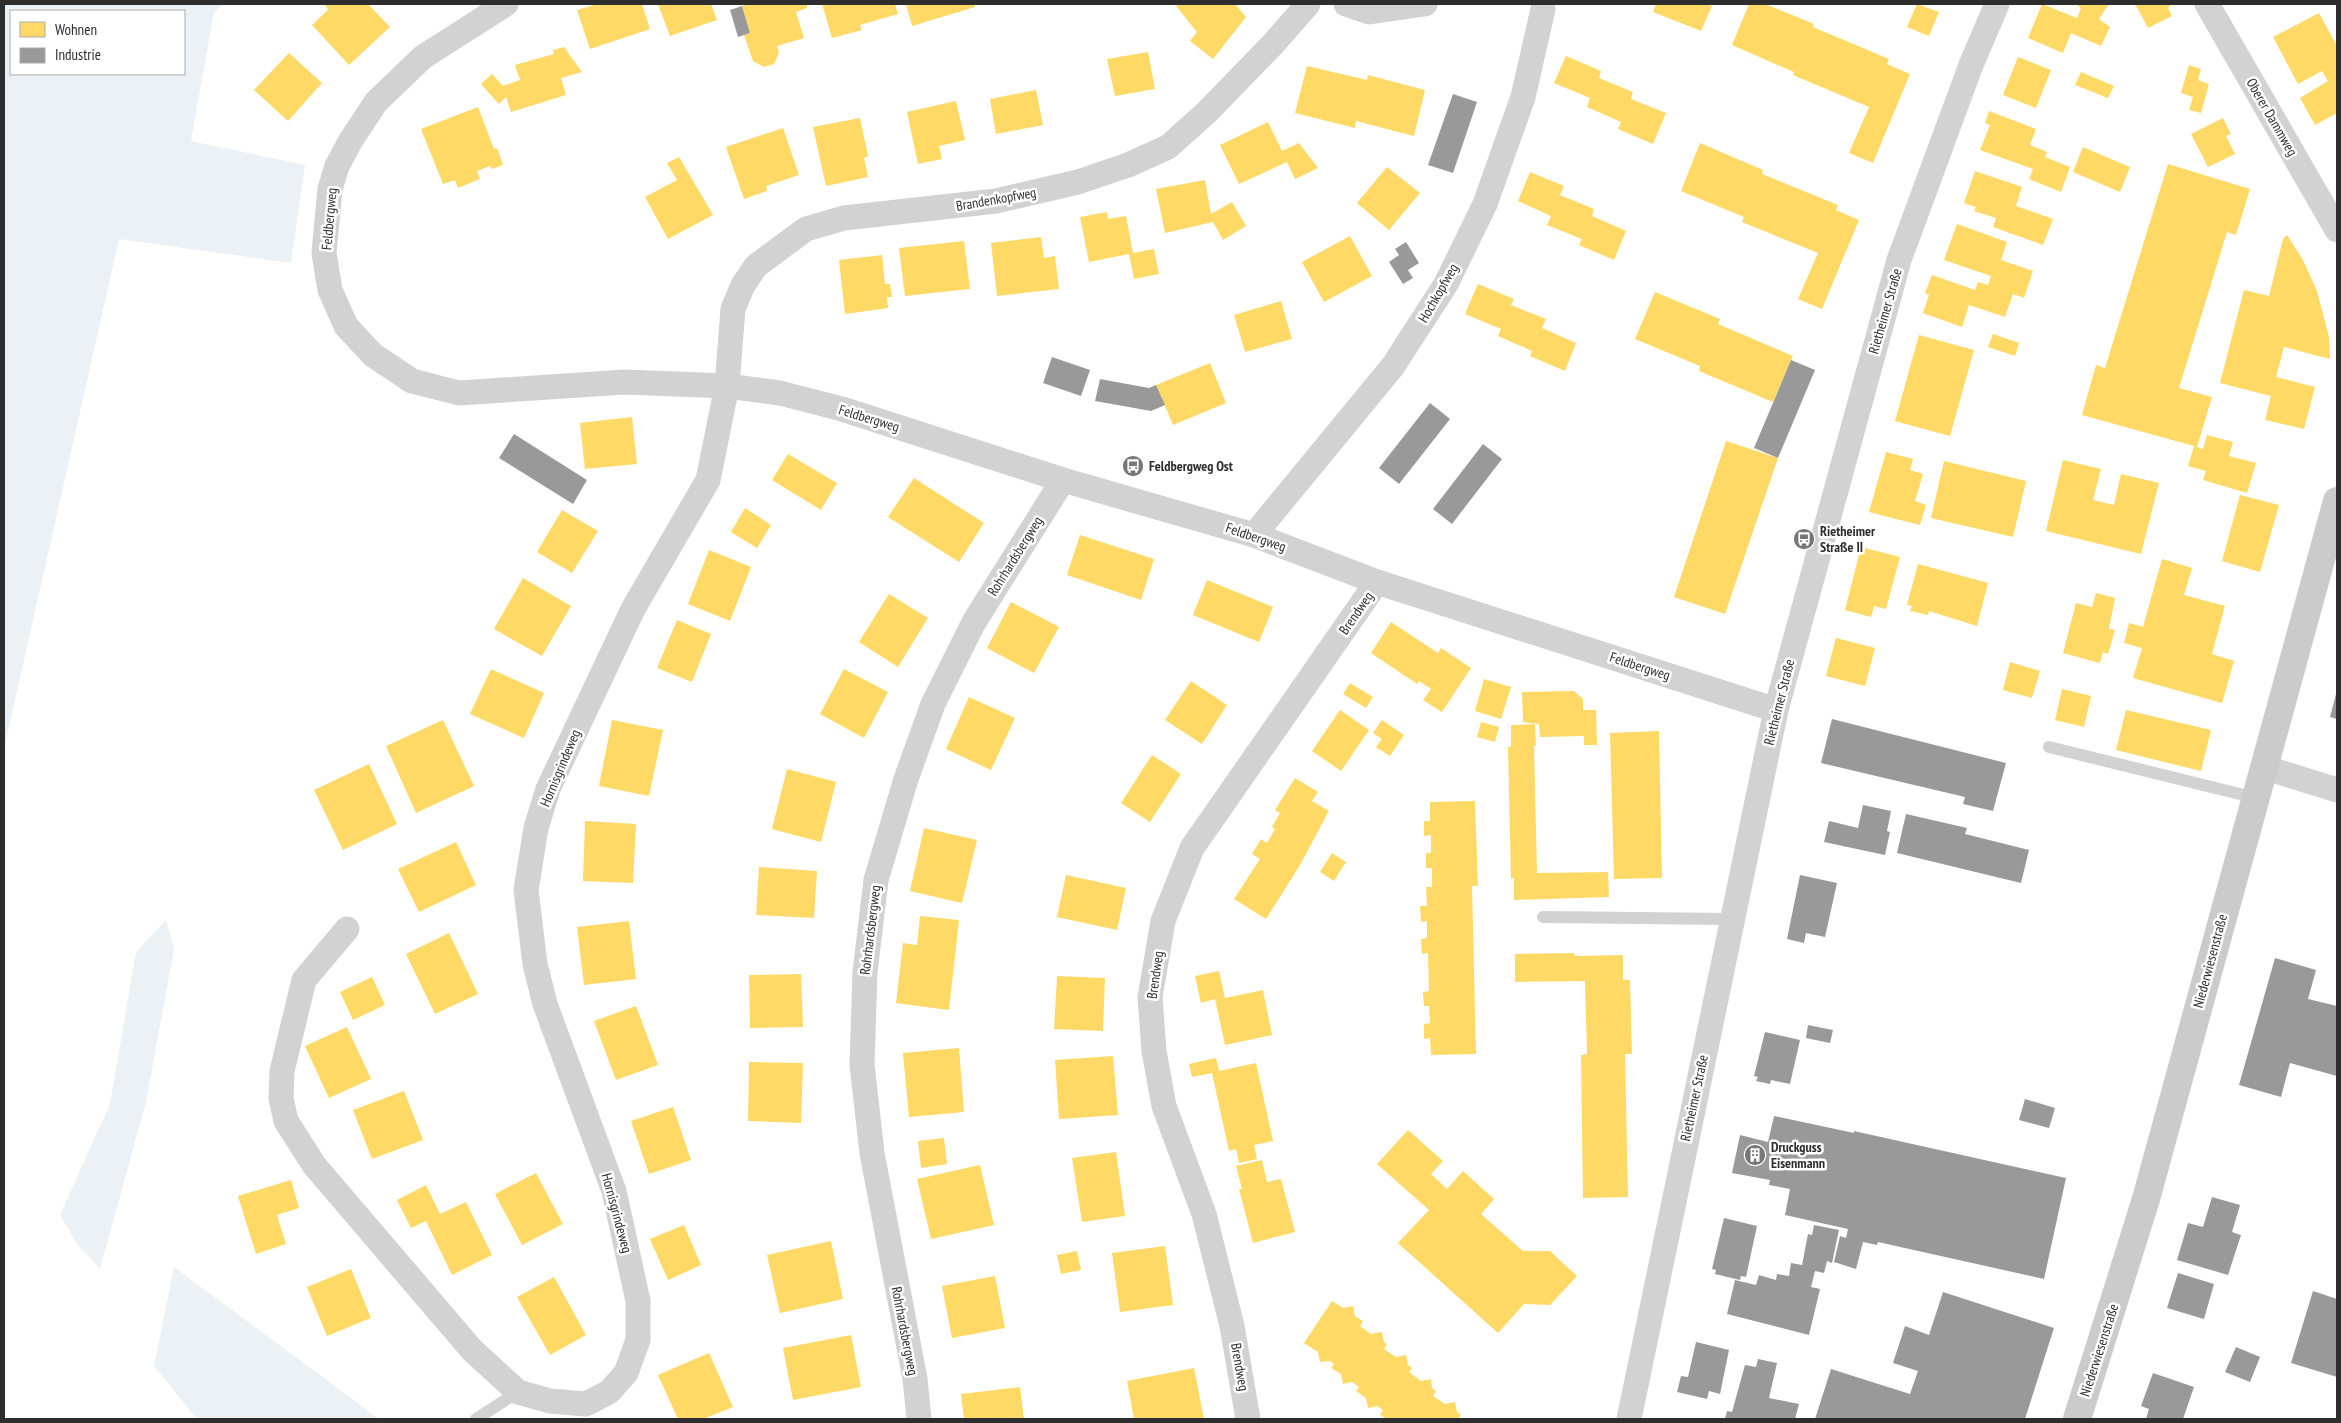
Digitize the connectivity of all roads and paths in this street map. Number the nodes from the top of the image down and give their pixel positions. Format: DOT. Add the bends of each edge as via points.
graph roads {
  1 [pos="506,4"];
  2 [pos="1308,4"];
  3 [pos="1346,4"];
  4 [pos="1425,4"];
  5 [pos="1997,4"];
  6 [pos="2207,4"];
  7 [pos="1544,9"];
  8 [pos="2337,230"];
  9 [pos="727,386"];
  10 [pos="1064,480"];
  11 [pos="2337,501"];
  12 [pos="1254,535"];
  13 [pos="1377,582"];
  14 [pos="1776,710"];
  15 [pos="2049,747"];
  16 [pos="2264,767"];
  17 [pos="2337,790"];
  18 [pos="2256,798"];
  19 [pos="1543,917"];
  20 [pos="1731,919"];
  21 [pos="347,928"];
  22 [pos="518,1392"];
  23 [pos="476,1419"];
  24 [pos="919,1419"];
  25 [pos="1248,1419"];
  26 [pos="1628,1419"];
  27 [pos="2077,1419"];
  1 -- 9 [label="street, Feldbergweg" via="417,64 376,102 336,166 330,189 324,252 330,290 346,326 373,355 412,381 459,392 625,382"];
  2 -- 9 [label="street, Brandenkopfweg" via="1206,112 1168,146 1128,165 1078,182 996,201 844,218 806,229 756,266 743,285 733,309"];
  3 -- 4 [label="street" via="1368,12"];
  5 -- 14 [label="street, Rietheimer Straße" via="1899,260"];
  6 -- 8 [label="street, Oberer Dammweg"];
  7 -- 12 [label="street, Hochkopfweg" via="1516,115 1485,204 1446,284 1393,366"];
  9 -- 10 [label="street, Feldbergweg" via="780,393 842,409"];
  9 -- 22 [label="street, Hornisgrindeweg" via="708,480 633,609 548,789 536,828 526,890 535,964 544,1004 614,1191 638,1301 638,1340 626,1373 609,1392 586,1404 550,1401"];
  10 -- 12 [label="street, Feldbergweg"];
  10 -- 24 [label="street, Rohrhardsbergweg" via="974,622 933,704 906,779 876,880 865,972 862,1065 872,1153 915,1379"];
  11 -- 16 [label="street, Niederwiesenstraße"];
  12 -- 13 [label="street, Feldbergweg"];
  13 -- 14 [label="street, Feldbergweg"];
  13 -- 25 [label="street, Brendweg" via="1192,848 1163,921 1150,997 1154,1051 1164,1106 1204,1214 1232,1326"];
  14 -- 20 [label="street, Rietheimer Straße"];
  15 -- 18 [label="lane"];
  16 -- 17 [label="street"];
  16 -- 18 [label="street, Niederwiesenstraße"];
  18 -- 27 [label="street, Niederwiesenstraße" via="2146,1199"];
  19 -- 20 [label="lane"];
  20 -- 26 [label="street, Rietheimer Straße"];
  21 -- 22 [label="street, Hornisgrindeweg" via="304,980 282,1071 281,1098 286,1121 314,1165 472,1350"];
  22 -- 23 [label="lane"];
}
